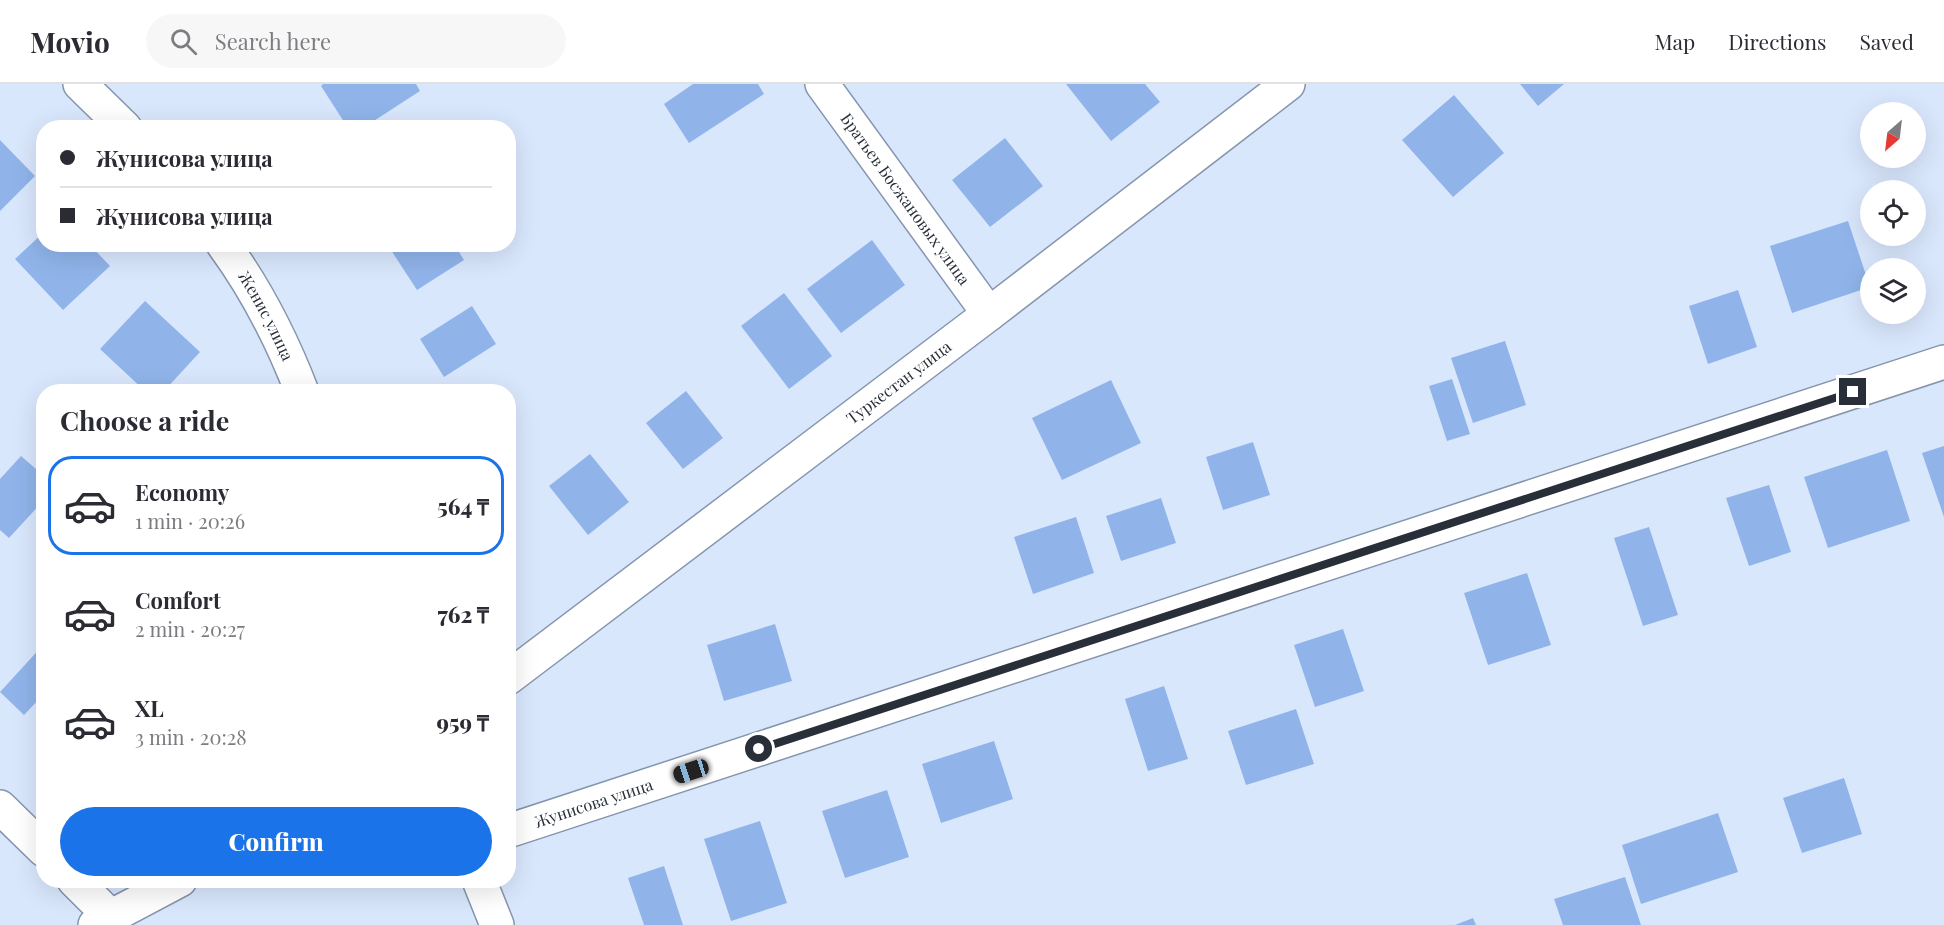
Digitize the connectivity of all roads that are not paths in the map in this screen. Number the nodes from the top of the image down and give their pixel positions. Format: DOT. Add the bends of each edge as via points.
graph roads {
  1 [pos="80,84"];
  2 [pos="822,84"];
  3 [pos="1288,84"];
  4 [pos="117,120"];
  5 [pos="230,252"];
  6 [pos="989,314"];
  7 [pos="1944,362"];
  8 [pos="299,384"];
  9 [pos="516,672"];
  10 [pos="0,807"];
  11 [pos="516,828"];
  12 [pos="36,842"];
  13 [pos="80,888"];
  14 [pos="165,888"];
  15 [pos="482,888"];
  16 [pos="104,921"];
  17 [pos="498,925"];
  1 -- 4 [label="street"];
  2 -- 6 [label="street, Братьев Босжановых улица"];
  3 -- 6 [label="street, Туркестан улица"];
  5 -- 8 [label="street, Женис улица" via="244,273"];
  6 -- 9 [label="street, Туркестан улица"];
  7 -- 11 [label="street, Жунисова улица"];
  10 -- 12 [label="street"];
  13 -- 16 [label="street"];
  14 -- 16 [label="street"];
  15 -- 17 [label="street"];
}
